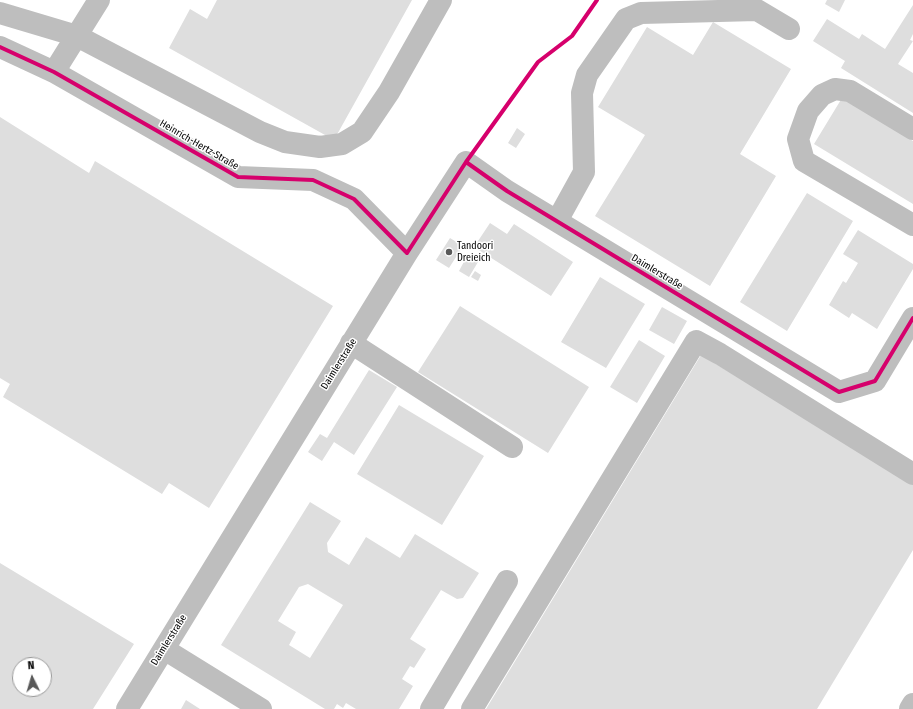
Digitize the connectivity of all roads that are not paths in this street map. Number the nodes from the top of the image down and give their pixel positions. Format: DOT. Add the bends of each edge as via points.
graph roads {
  1 [pos="99,0"];
  2 [pos="441,0"];
  3 [pos="0,14"];
  4 [pos="789,29"];
  5 [pos="77,36"];
  6 [pos="0,47"];
  7 [pos="54,72"];
  8 [pos="913,129"];
  9 [pos="557,221"];
  10 [pos="913,225"];
  11 [pos="407,253"];
  12 [pos="911,325"];
  13 [pos="351,343"];
  14 [pos="512,447"];
  15 [pos="913,474"];
  16 [pos="507,581"];
  17 [pos="164,648"];
  18 [pos="913,704"];
  19 [pos="127,709"];
  20 [pos="260,709"];
  21 [pos="431,709"];
  22 [pos="472,709"];
  23 [pos="910,709"];
  1 -- 5 [label="street"];
  2 -- 5 [label="street" via="389,92 362,132 342,144 320,147 285,142 260,132"];
  3 -- 5 [label="street"];
  4 -- 9 [label="street" via="757,10 641,13 626,19 587,75 582,93 584,172"];
  5 -- 7 [label="street"];
  6 -- 7 [label="street, Heinrich-Hertz-Straße"];
  7 -- 11 [label="street, Heinrich-Hertz-Straße" via="238,177 313,180 354,199"];
  8 -- 10 [label="street" via="850,90 835,89 822,95 808,111 798,139 804,161"];
  9 -- 11 [label="street, Daimlerstraße" via="466,162"];
  9 -- 12 [label="street, Daimlerstraße" via="839,392 875,381"];
  11 -- 13 [label="street, Daimlerstraße"];
  13 -- 14 [label="street"];
  13 -- 17 [label="street, Daimlerstraße"];
  15 -- 22 [label="street" via="696,341"];
  16 -- 21 [label="street"];
  17 -- 19 [label="street, Daimlerstraße"];
  17 -- 20 [label="street"];
  18 -- 23 [label="street"];
}
